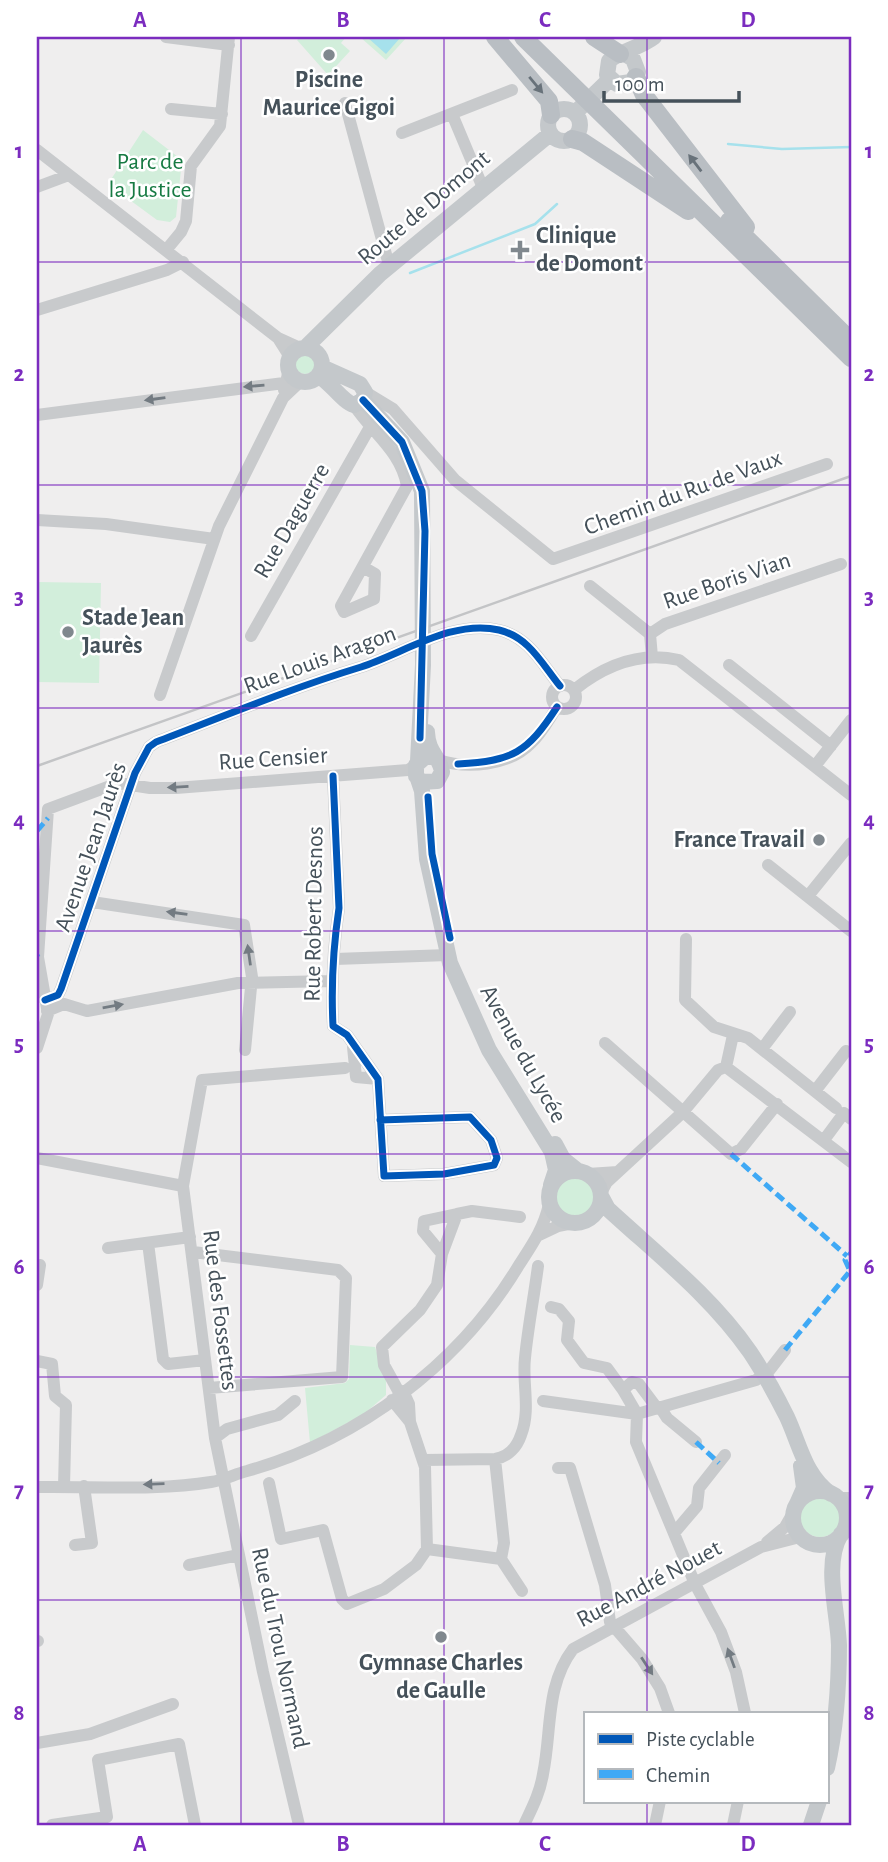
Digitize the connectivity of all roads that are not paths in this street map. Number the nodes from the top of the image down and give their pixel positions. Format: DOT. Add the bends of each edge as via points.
graph roads {
  1 [pos="166,37"];
  2 [pos="495,37"];
  3 [pos="523,37"];
  4 [pos="540,37"];
  5 [pos="594,37"];
  6 [pos="654,37"];
  7 [pos="668,37"];
  8 [pos="229,41"];
  9 [pos="623,54"];
  10 [pos="637,74"];
  11 [pos="577,79"];
  12 [pos="610,79"];
  13 [pos="512,90"];
  14 [pos="345,103"];
  15 [pos="171,109"];
  16 [pos="574,113"];
  17 [pos="222,114"];
  18 [pos="452,114"];
  19 [pos="551,115"];
  20 [pos="401,133"];
  21 [pos="550,134"];
  22 [pos="572,139"];
  23 [pos="37,150"];
  24 [pos="69,176"];
  25 [pos="37,187"];
  26 [pos="483,188"];
  27 [pos="167,249"];
  28 [pos="183,262"];
  29 [pos="392,264"];
  30 [pos="37,310"];
  31 [pos="830,329"];
  32 [pos="851,341"];
  33 [pos="851,358"];
  34 [pos="303,363"];
  35 [pos="301,381"];
  36 [pos="283,398"];
  37 [pos="361,399"];
  38 [pos="37,415"];
  39 [pos="370,427"];
  40 [pos="827,464"];
  41 [pos="37,520"];
  42 [pos="214,539"];
  43 [pos="841,564"];
  44 [pos="363,567"];
  45 [pos="590,586"];
  46 [pos="650,634"];
  47 [pos="251,636"];
  48 [pos="423,657"];
  49 [pos="652,657"];
  50 [pos="729,665"];
  51 [pos="560,686"];
  52 [pos="574,690"];
  53 [pos="160,695"];
  54 [pos="557,707"];
  55 [pos="851,720"];
  56 [pos="156,742"];
  57 [pos="831,746"];
  58 [pos="436,758"];
  59 [pos="458,764"];
  60 [pos="816,766"];
  61 [pos="417,768"];
  62 [pos="333,776"];
  63 [pos="439,779"];
  64 [pos="132,783"];
  65 [pos="851,795"];
  66 [pos="851,843"];
  67 [pos="768,865"];
  68 [pos="808,896"];
  69 [pos="92,902"];
  70 [pos="851,931"];
  71 [pos="686,939"];
  72 [pos="448,956"];
  73 [pos="335,959"];
  74 [pos="330,981"];
  75 [pos="251,985"];
  76 [pos="46,1006"];
  77 [pos="790,1012"];
  78 [pos="733,1035"];
  79 [pos="605,1043"];
  80 [pos="37,1048"];
  81 [pos="762,1049"];
  82 [pos="245,1050"];
  83 [pos="846,1051"];
  84 [pos="726,1067"];
  85 [pos="345,1068"];
  86 [pos="815,1091"];
  87 [pos="777,1104"];
  88 [pos="836,1108"];
  89 [pos="683,1112"];
  90 [pos="380,1119"];
  91 [pos="851,1119"];
  92 [pos="824,1140"];
  93 [pos="37,1158"];
  94 [pos="851,1162"];
  95 [pos="583,1172"];
  96 [pos="618,1172"];
  97 [pos="551,1185"];
  98 [pos="183,1186"];
  99 [pos="601,1195"];
  100 [pos="550,1204"];
  101 [pos="457,1213"];
  102 [pos="520,1217"];
  103 [pos="581,1221"];
  104 [pos="635,1232"];
  105 [pos="539,1236"];
  106 [pos="190,1237"];
  107 [pos="148,1243"];
  108 [pos="108,1248"];
  109 [pos="193,1252"];
  110 [pos="442,1254"];
  111 [pos="40,1265"];
  112 [pos="538,1266"];
  113 [pos="37,1285"];
  114 [pos="551,1307"];
  115 [pos="785,1350"];
  116 [pos="205,1360"];
  117 [pos="37,1362"];
  118 [pos="762,1377"];
  119 [pos="209,1388"];
  120 [pos="623,1390"];
  121 [pos="398,1395"];
  122 [pos="295,1401"];
  123 [pos="543,1401"];
  124 [pos="659,1408"];
  125 [pos="637,1414"];
  126 [pos="215,1438"];
  127 [pos="696,1442"];
  128 [pos="725,1455"];
  129 [pos="495,1459"];
  130 [pos="424,1460"];
  131 [pos="558,1468"];
  132 [pos="222,1479"];
  133 [pos="269,1483"];
  134 [pos="64,1486"];
  135 [pos="84,1486"];
  136 [pos="37,1487"];
  137 [pos="840,1497"];
  138 [pos="795,1509"];
  139 [pos="846,1525"];
  140 [pos="674,1534"];
  141 [pos="807,1541"];
  142 [pos="75,1545"];
  143 [pos="761,1547"];
  144 [pos="427,1549"];
  145 [pos="239,1555"];
  146 [pos="501,1559"];
  147 [pos="189,1565"];
  148 [pos="834,1581"];
  149 [pos="695,1584"];
  150 [pos="522,1591"];
  151 [pos="613,1627"];
  152 [pos="173,1704"];
  153 [pos="669,1712"];
  154 [pos="745,1712"];
  155 [pos="37,1743"];
  156 [pos="828,1760"];
  157 [pos="660,1802"];
  158 [pos="738,1802"];
  159 [pos="819,1802"];
  160 [pos="52,1825"];
  161 [pos="195,1825"];
  162 [pos="299,1825"];
  163 [pos="524,1825"];
  164 [pos="655,1825"];
  165 [pos="733,1825"];
  166 [pos="811,1825"];
  1 -- 8 [label="street"];
  2 -- 19 [label="highway, one-way" via="549,102"];
  3 -- 11 [label="highway"];
  4 -- 11 [label="highway"];
  5 -- 9 [label="highway"];
  6 -- 9 [label="main road"];
  7 -- 10 [label="main road" via="647,55"];
  8 -- 17 [label="street"];
  9 -- 10 [label="main road" via="634,59"];
  9 -- 12 [label="main road" via="607,66"];
  10 -- 12 [label="main road" via="622,85"];
  31 -- 10 [label="highway, one-way" via="722,200 644,95"];
  11 -- 31 [label="highway"];
  12 -- 16 [label="main road"];
  13 -- 18 [label="street"];
  14 -- 29 [label="street"];
  15 -- 17 [label="street"];
  16 -- 19 [label="main road" via="560,110"];
  16 -- 22 [label="main road" via="580,128"];
  17 -- 27 [label="street" via="220,126 191,166 186,221"];
  18 -- 20 [label="street"];
  18 -- 26 [label="street"];
  19 -- 21 [label="main road"];
  21 -- 22 [label="main road" via="559,141"];
  21 -- 26 [label="main road, Route de Domont"];
  22 -- 31 [label="highway" via="678,202"];
  23 -- 24 [label="street"];
  24 -- 25 [label="street"];
  24 -- 27 [label="street"];
  26 -- 29 [label="main road, Route de Domont"];
  27 -- 28 [label="street"];
  28 -- 30 [label="street"];
  28 -- 34 [label="street"];
  29 -- 34 [label="main road, Route de Domont" via="331,322"];
  31 -- 32 [label="highway"];
  31 -- 33 [label="highway"];
  34 -- 35 [label="main road" via="310,381"];
  34 -- 36 [label="street"];
  34 -- 37 [label="main road, Avenue du Lycée" via="336,388 345,401"];
  34 -- 38 [label="street, one-way"];
  35 -- 36 [label="street"];
  36 -- 42 [label="street"];
  37 -- 39 [label="street"];
  37 -- 40 [label="street, Chemin du Ru de Vaux" via="393,409 455,480 553,559"];
  37 -- 48 [label="main road, Avenue du Lycée" via="402,442 418,474 424,511"];
  39 -- 44 [label="street" via="396,456 407,486"];
  39 -- 47 [label="street, Rue Daguerre"];
  41 -- 42 [label="street" via="118,525"];
  42 -- 53 [label="street"];
  43 -- 46 [label="street, Rue Boris Vian" via="665,624"];
  45 -- 46 [label="street"];
  46 -- 49 [label="street, Rue Boris Vian"];
  48 -- 58 [label="main road, Avenue du Lycée" via="428,745"];
  48 -- 61 [label="main road, Avenue du Lycée"];
  49 -- 52 [label="street" via="610,667"];
  49 -- 60 [label="street" via="688,664"];
  50 -- 57 [label="street"];
  51 -- 52 [label="street"];
  51 -- 54 [label="street" via="552,697"];
  51 -- 56 [label="street, Rue Louis Aragon" via="517,637 474,629 344,670"];
  52 -- 54 [label="street" via="572,706"];
  54 -- 59 [label="street" via="533,742 521,751 499,760"];
  55 -- 57 [label="street"];
  56 -- 64 [label="street, Avenue Jean Jaurès" via="145,753"];
  57 -- 60 [label="street"];
  58 -- 59 [label="street"];
  58 -- 61 [label="main road" via="425,757"];
  58 -- 63 [label="main road" via="442,767"];
  59 -- 63 [label="street"];
  60 -- 65 [label="street"];
  61 -- 62 [label="street, Rue Censier"];
  61 -- 63 [label="main road" via="427,783"];
  61 -- 72 [label="main road, Avenue du Lycée" via="427,859"];
  62 -- 64 [label="street, Rue Censier, one-way" via="176,788"];
  62 -- 73 [label="street, Rue Robert Desnos" via="339,908"];
  63 -- 95 [label="main road, Avenue du Lycée" via="428,797 432,854 460,967 509,1073 563,1159"];
  64 -- 69 [label="street, Avenue Jean Jaurès"];
  64 -- 76 [label="street" via="118,783 48,809 38,957"];
  66 -- 68 [label="street"];
  67 -- 68 [label="street"];
  68 -- 70 [label="street"];
  75 -- 69 [label="street, one-way" via="244,925"];
  69 -- 76 [label="street, Avenue Jean Jaurès" via="61,989"];
  71 -- 78 [label="street" via="685,1000 714,1027"];
  72 -- 73 [label="street"];
  72 -- 97 [label="main road, Avenue du Lycée" via="489,1050 552,1152 556,1170"];
  73 -- 74 [label="street, Rue Robert Desnos"];
  74 -- 75 [label="street"];
  74 -- 90 [label="street, Rue Robert Desnos" via="333,1026 353,1044 378,1079"];
  76 -- 75 [label="street, one-way" via="65,1004 88,1010 238,983"];
  75 -- 82 [label="street"];
  76 -- 80 [label="street, Avenue Jean Jaurès"];
  77 -- 81 [label="street"];
  78 -- 81 [label="street" via="748,1038"];
  78 -- 84 [label="street"];
  79 -- 89 [label="street"];
  81 -- 86 [label="street"];
  83 -- 86 [label="street"];
  84 -- 87 [label="street"];
  84 -- 89 [label="street" via="718,1070"];
  85 -- 98 [label="street, Rue des Fossettes" via="202,1080"];
  86 -- 88 [label="street"];
  87 -- 89 [label="street" via="741,1149 730,1154"];
  87 -- 92 [label="street"];
  89 -- 96 [label="street"];
  90 -- 90 [label="street, Rue Robert Desnos" via="384,1176 486,1169 497,1158 491,1140 470,1117"];
  91 -- 92 [label="street" via="844,1113"];
  92 -- 94 [label="street"];
  93 -- 98 [label="street"];
  95 -- 96 [label="street"];
  95 -- 97 [label="main road" via="559,1175"];
  95 -- 99 [label="main road" via="595,1180"];
  96 -- 99 [label="street"];
  97 -- 100 [label="main road"];
  98 -- 106 [label="street, Rue des Fossettes"];
  99 -- 103 [label="main road" via="597,1211"];
  99 -- 104 [label="main road" via="608,1209"];
  100 -- 103 [label="main road" via="556,1216"];
  100 -- 105 [label="street"];
  101 -- 102 [label="street"];
  101 -- 110 [label="street"];
  101 -- 110 [label="street" via="424,1221 423,1231"];
  103 -- 104 [label="main road" via="606,1218"];
  103 -- 105 [label="street"];
  104 -- 118 [label="main road" via="709,1303"];
  105 -- 121 [label="street" via="473,1330"];
  106 -- 107 [label="street"];
  106 -- 109 [label="street, Rue des Fossettes"];
  107 -- 108 [label="street"];
  107 -- 116 [label="street" via="163,1359 168,1364"];
  109 -- 116 [label="street, Rue des Fossettes"];
  109 -- 119 [label="street" via="338,1270 346,1278 342,1377"];
  110 -- 121 [label="street" via="441,1273 430,1297 382,1348"];
  111 -- 113 [label="street"];
  112 -- 129 [label="street" via="524,1361 522,1434 504,1457"];
  114 -- 120 [label="street" via="569,1321 567,1340 584,1363 607,1368"];
  115 -- 118 [label="street"];
  116 -- 119 [label="street, Rue des Fossettes"];
  117 -- 134 [label="street" via="52,1364 55,1396 66,1405"];
  118 -- 124 [label="street"];
  118 -- 137 [label="main road" via="787,1419 809,1472 818,1484"];
  118 -- 138 [label="main road" via="802,1470 804,1488"];
  119 -- 126 [label="street, Rue des Fossettes"];
  120 -- 124 [label="street" via="632,1382 639,1384"];
  120 -- 125 [label="street"];
  121 -- 130 [label="street" via="409,1404 410,1422"];
  121 -- 132 [label="street" via="326,1443"];
  122 -- 126 [label="street" via="278,1415 227,1429"];
  123 -- 125 [label="street"];
  124 -- 125 [label="street"];
  124 -- 127 [label="street"];
  125 -- 140 [label="street" via="636,1442"];
  126 -- 132 [label="street, Rue des Fossettes"];
  128 -- 140 [label="street" via="699,1488 697,1506"];
  129 -- 130 [label="street"];
  129 -- 146 [label="street" via="505,1543"];
  130 -- 144 [label="street"];
  131 -- 151 [label="street" via="570,1468"];
  132 -- 135 [label="street, one-way"];
  132 -- 145 [label="street, Rue du Trou Normand"];
  133 -- 144 [label="street" via="281,1539 323,1530 347,1604 384,1589 416,1565"];
  134 -- 135 [label="street"];
  134 -- 136 [label="street"];
  135 -- 142 [label="street" via="92,1543"];
  137 -- 138 [label="main road" via="808,1494"];
  137 -- 139 [label="main road"];
  138 -- 141 [label="main road" via="793,1522"];
  138 -- 143 [label="street, Rue André Nouet" via="785,1527"];
  139 -- 141 [label="main road" via="829,1544"];
  139 -- 148 [label="main road" via="836,1545"];
  140 -- 149 [label="street"];
  141 -- 143 [label="street, Rue André Nouet"];
  141 -- 148 [label="main road" via="822,1552"];
  143 -- 149 [label="street, Rue André Nouet"];
  144 -- 146 [label="street"];
  145 -- 147 [label="street"];
  145 -- 162 [label="street, Rue du Trou Normand"];
  146 -- 150 [label="street"];
  148 -- 156 [label="main road" via="838,1681"];
  149 -- 151 [label="street, Rue André Nouet"];
  154 -- 149 [label="street, one-way" via="721,1632"];
  151 -- 153 [label="street, one-way" via="647,1666"];
  151 -- 163 [label="street, Rue André Nouet" via="573,1649 561,1664 554,1683 544,1772"];
  152 -- 155 [label="street" via="90,1734"];
  157 -- 164 [label="street"];
  158 -- 165 [label="street"];
  159 -- 166 [label="main road"];
  160 -- 161 [label="street" via="107,1817 99,1760 179,1744"];
}
